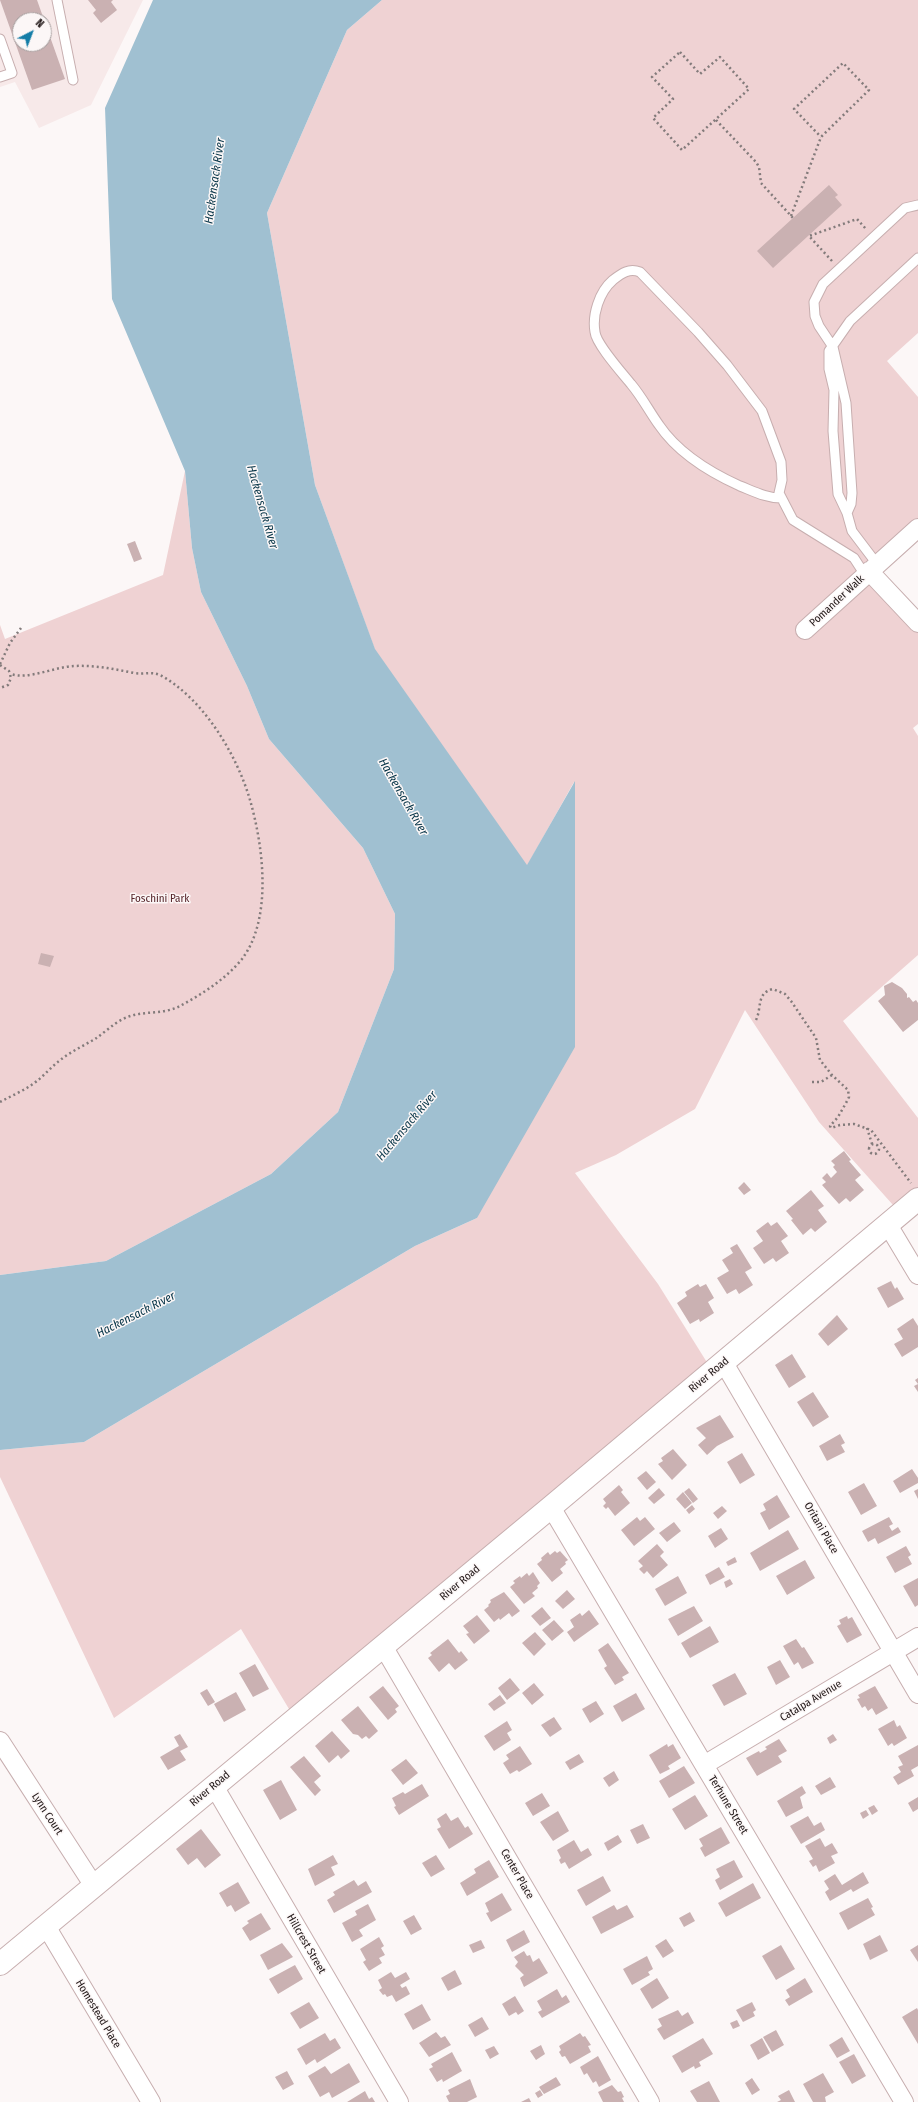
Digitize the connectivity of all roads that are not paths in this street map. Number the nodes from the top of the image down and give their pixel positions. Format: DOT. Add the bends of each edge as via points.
graph roads {
  1 [pos="57,0"];
  2 [pos="0,39"];
  3 [pos="0,77"];
  4 [pos="73,80"];
  5 [pos="918,205"];
  6 [pos="918,258"];
  7 [pos="833,347"];
  8 [pos="781,498"];
  9 [pos="847,513"];
  10 [pos="918,528"];
  11 [pos="870,570"];
  12 [pos="918,623"];
  13 [pos="805,630"];
  14 [pos="916,1192"];
  15 [pos="888,1225"];
  16 [pos="918,1275"];
  17 [pos="724,1363"];
  18 [pos="551,1507"];
  19 [pos="918,1637"];
  20 [pos="383,1646"];
  21 [pos="893,1652"];
  22 [pos="918,1694"];
  23 [pos="0,1741"];
  24 [pos="704,1765"];
  25 [pos="214,1786"];
  26 [pos="94,1886"];
  27 [pos="46,1926"];
  28 [pos="0,1964"];
  29 [pos="151,2102"];
  30 [pos="399,2102"];
  31 [pos="650,2102"];
  32 [pos="904,2102"];
  1 -- 4 [label="lane"];
  2 -- 3 [label="lane" via="12,73"];
  5 -- 7 [label="lane" via="905,208 823,284 814,302 815,316"];
  6 -- 7 [label="lane" via="850,320"];
  7 -- 9 [label="lane" via="848,417 852,493"];
  7 -- 9 [label="lane" via="828,357 834,390 836,486"];
  8 -- 8 [label="lane" via="780,462 762,411 727,365 640,272 623,272 606,288 594,314 595,334 617,368 641,397 659,426 688,456 725,480 756,493"];
  8 -- 11 [label="lane" via="794,520"];
  9 -- 11 [label="lane" via="852,531"];
  10 -- 11 [label="street, Pomander Walk"];
  11 -- 12 [label="street, Pomander Walk"];
  11 -- 13 [label="street, Pomander Walk"];
  14 -- 15 [label="main road, River Road"];
  15 -- 16 [label="street"];
  15 -- 17 [label="main road, River Road"];
  17 -- 18 [label="main road, River Road"];
  17 -- 21 [label="street, Oritani Place"];
  18 -- 20 [label="main road, River Road"];
  18 -- 24 [label="street, Terhune Street"];
  19 -- 21 [label="street, Catalpa Avenue"];
  20 -- 25 [label="main road, River Road"];
  20 -- 31 [label="street, Center Place"];
  21 -- 22 [label="street, Oritani Place"];
  21 -- 24 [label="street, Catalpa Avenue"];
  23 -- 26 [label="street, Lynn Court"];
  24 -- 32 [label="street, Terhune Street"];
  25 -- 26 [label="main road, River Road"];
  25 -- 30 [label="street, Hillcrest Street"];
  26 -- 27 [label="main road, River Road"];
  27 -- 28 [label="main road, River Road"];
  27 -- 29 [label="street, Homestead Place"];
}
